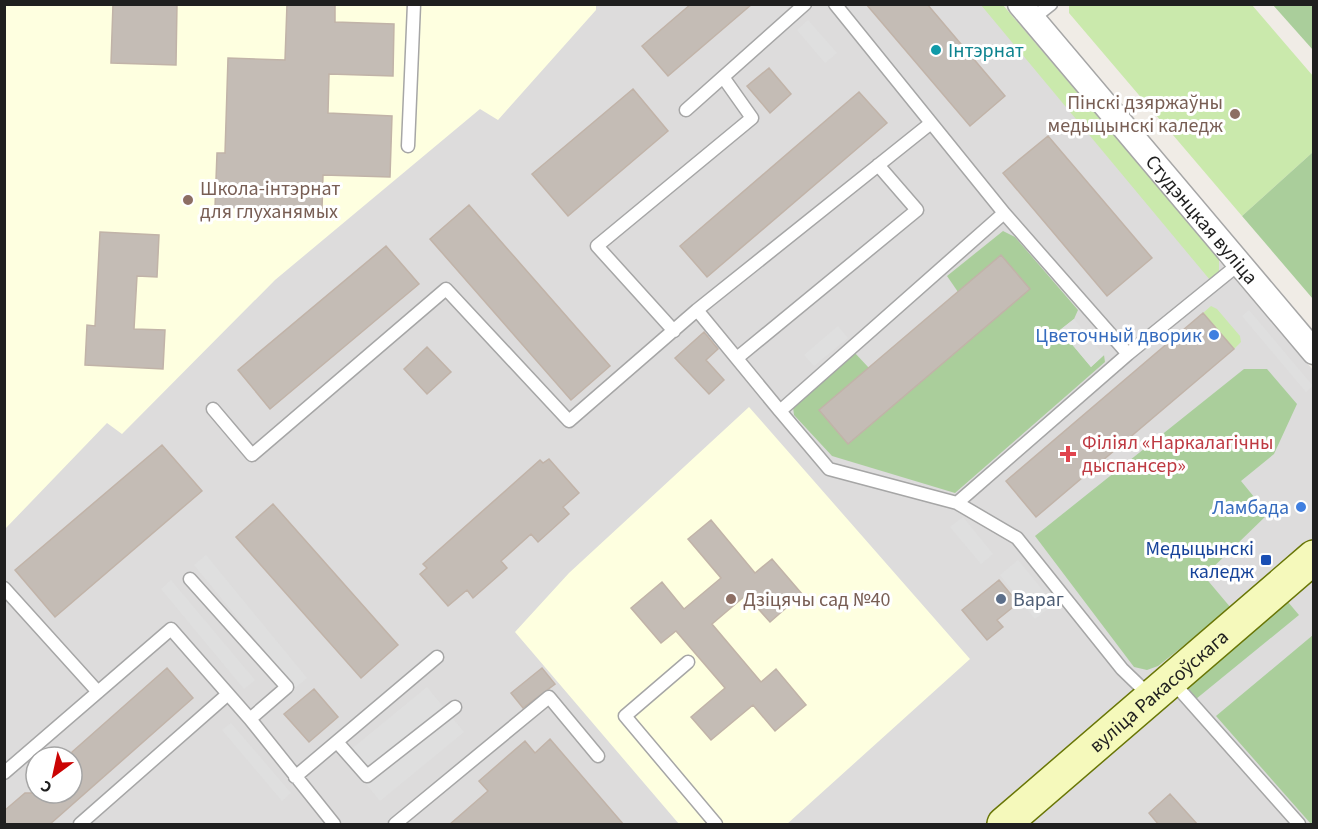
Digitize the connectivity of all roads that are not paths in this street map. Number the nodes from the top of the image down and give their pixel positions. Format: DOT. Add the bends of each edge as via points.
graph roads {
  1 [pos="414,4"];
  2 [pos="805,4"];
  3 [pos="835,4"];
  4 [pos="1034,9"];
  5 [pos="723,77"];
  6 [pos="686,110"];
  7 [pos="931,123"];
  8 [pos="408,146"];
  9 [pos="878,165"];
  10 [pos="1004,213"];
  11 [pos="1239,264"];
  12 [pos="697,310"];
  13 [pos="674,331"];
  14 [pos="1314,352"];
  15 [pos="1128,354"];
  16 [pos="736,358"];
  17 [pos="213,409"];
  18 [pos="780,411"];
  19 [pos="957,503"];
  20 [pos="1314,557"];
  21 [pos="190,579"];
  22 [pos="4,588"];
  23 [pos="437,657"];
  24 [pos="688,662"];
  25 [pos="1160,687"];
  26 [pos="98,692"];
  27 [pos="228,694"];
  28 [pos="454,707"];
  29 [pos="250,719"];
  30 [pos="337,742"];
  31 [pos="598,756"];
  32 [pos="4,773"];
  33 [pos="295,777"];
  34 [pos="80,825"];
  35 [pos="334,825"];
  36 [pos="395,825"];
  37 [pos="716,825"];
  38 [pos="1004,825"];
  39 [pos="1299,825"];
  1 -- 8 [label="lane"];
  2 -- 5 [label="lane"];
  3 -- 7 [label="lane"];
  4 -- 11 [label="street, Студэнцкая вуліца"];
  5 -- 6 [label="lane"];
  5 -- 13 [label="lane" via="752,118 597,246"];
  7 -- 9 [label="lane"];
  7 -- 10 [label="lane"];
  9 -- 12 [label="lane"];
  9 -- 16 [label="lane" via="917,210"];
  10 -- 15 [label="lane"];
  10 -- 18 [label="lane"];
  11 -- 14 [label="street, Студэнцкая вуліца"];
  11 -- 15 [label="lane"];
  12 -- 13 [label="lane"];
  12 -- 16 [label="lane"];
  13 -- 17 [label="lane" via="569,421 446,289 252,455"];
  15 -- 19 [label="lane"];
  16 -- 18 [label="lane"];
  18 -- 19 [label="lane" via="829,469"];
  19 -- 25 [label="lane" via="1017,538 1122,669"];
  20 -- 25 [label="main road, вуліца Ракасоўскага"];
  21 -- 29 [label="lane" via="287,687"];
  22 -- 26 [label="lane"];
  23 -- 30 [label="lane"];
  24 -- 37 [label="lane" via="626,716"];
  25 -- 38 [label="main road, вуліца Ракасоўскага"];
  25 -- 39 [label="lane"];
  26 -- 27 [label="lane" via="171,629"];
  26 -- 32 [label="lane"];
  27 -- 29 [label="lane"];
  27 -- 34 [label="lane"];
  28 -- 30 [label="lane" via="367,776"];
  29 -- 33 [label="lane"];
  30 -- 33 [label="lane"];
  31 -- 36 [label="lane" via="549,697"];
  33 -- 35 [label="lane"];
}
